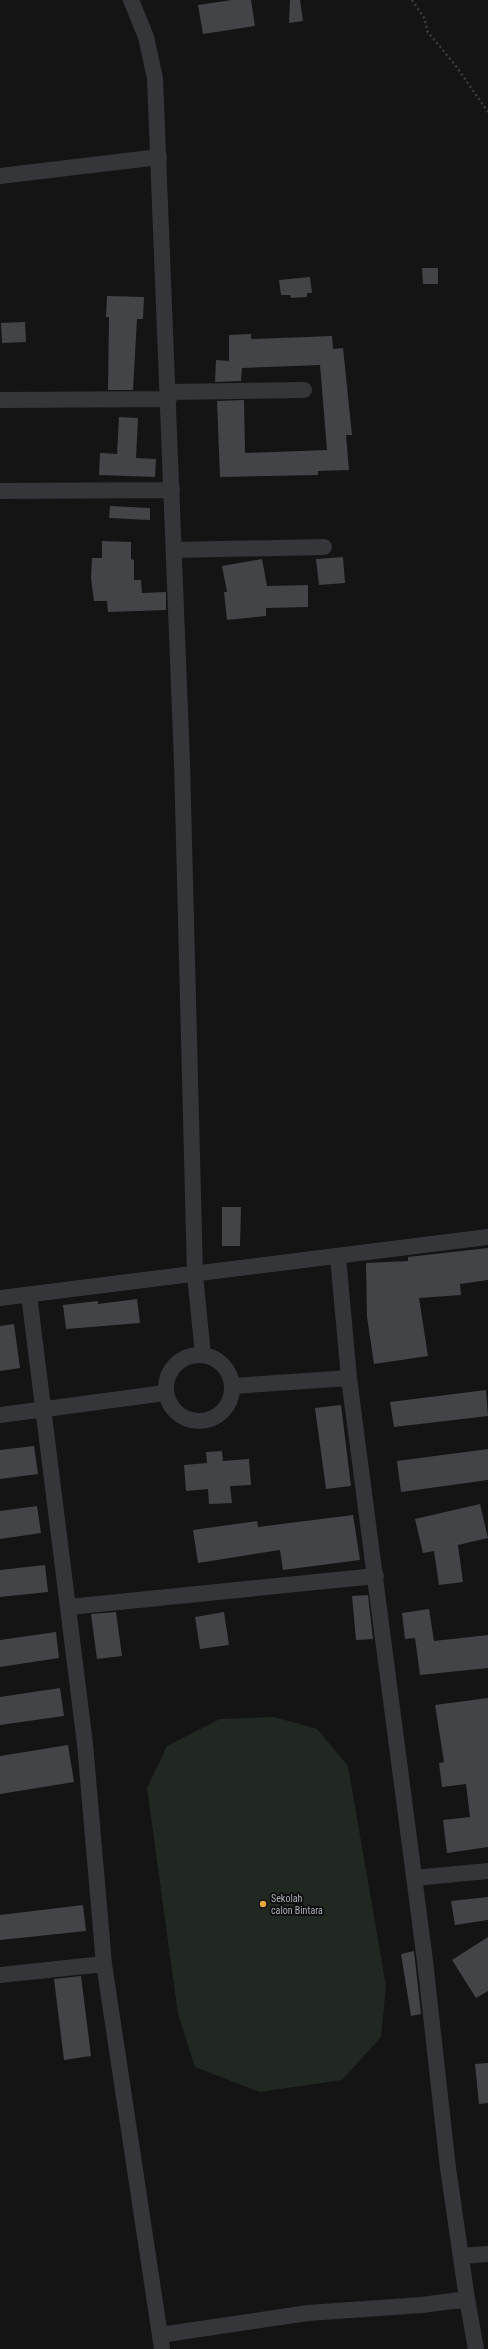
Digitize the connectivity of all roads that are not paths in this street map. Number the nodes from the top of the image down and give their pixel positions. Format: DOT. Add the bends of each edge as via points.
graph roads {
  1 [pos="131,0"];
  2 [pos="158,157"];
  3 [pos="0,176"];
  4 [pos="304,390"];
  5 [pos="168,395"];
  6 [pos="0,400"];
  7 [pos="172,490"];
  8 [pos="0,491"];
  9 [pos="324,546"];
  10 [pos="174,550"];
  11 [pos="488,1237"];
  12 [pos="338,1257"];
  13 [pos="195,1275"];
  14 [pos="29,1295"];
  15 [pos="0,1298"];
  16 [pos="203,1355"];
  17 [pos="350,1378"];
  18 [pos="233,1386"];
  19 [pos="165,1393"];
  20 [pos="43,1409"];
  21 [pos="0,1415"];
  22 [pos="376,1576"];
  23 [pos="69,1607"];
  24 [pos="488,1871"];
  25 [pos="414,1878"];
  26 [pos="104,1964"];
  27 [pos="0,1975"];
  28 [pos="488,2254"];
  29 [pos="461,2256"];
  30 [pos="467,2299"];
  31 [pos="161,2342"];
  32 [pos="476,2349"];
  1 -- 2 [label="street" via="146,37 153,68"];
  2 -- 3 [label="street"];
  2 -- 5 [label="street"];
  4 -- 5 [label="street"];
  5 -- 6 [label="street"];
  5 -- 7 [label="street"];
  7 -- 8 [label="street"];
  7 -- 10 [label="street"];
  9 -- 10 [label="street"];
  10 -- 13 [label="street" via="190,1008"];
  11 -- 12 [label="street"];
  12 -- 13 [label="street"];
  12 -- 17 [label="street"];
  13 -- 14 [label="street"];
  13 -- 16 [label="street"];
  14 -- 15 [label="street"];
  14 -- 20 [label="street"];
  16 -- 18 [label="street" via="214,1358 223,1365 230,1375"];
  16 -- 19 [label="street" via="188,1356 175,1364 167,1377"];
  17 -- 18 [label="street"];
  17 -- 22 [label="street"];
  18 -- 19 [label="street" via="231,1399 225,1410 215,1418 202,1422 189,1421 178,1415 169,1405"];
  19 -- 20 [label="street"];
  20 -- 21 [label="street"];
  20 -- 23 [label="street"];
  22 -- 23 [label="street"];
  22 -- 25 [label="street"];
  23 -- 26 [label="street" via="85,1744"];
  24 -- 25 [label="street"];
  25 -- 29 [label="street" via="448,2168"];
  26 -- 27 [label="street"];
  26 -- 31 [label="street"];
  28 -- 29 [label="street"];
  29 -- 30 [label="street"];
  30 -- 31 [label="street" via="422,2305 308,2313"];
  30 -- 32 [label="street"];
}
